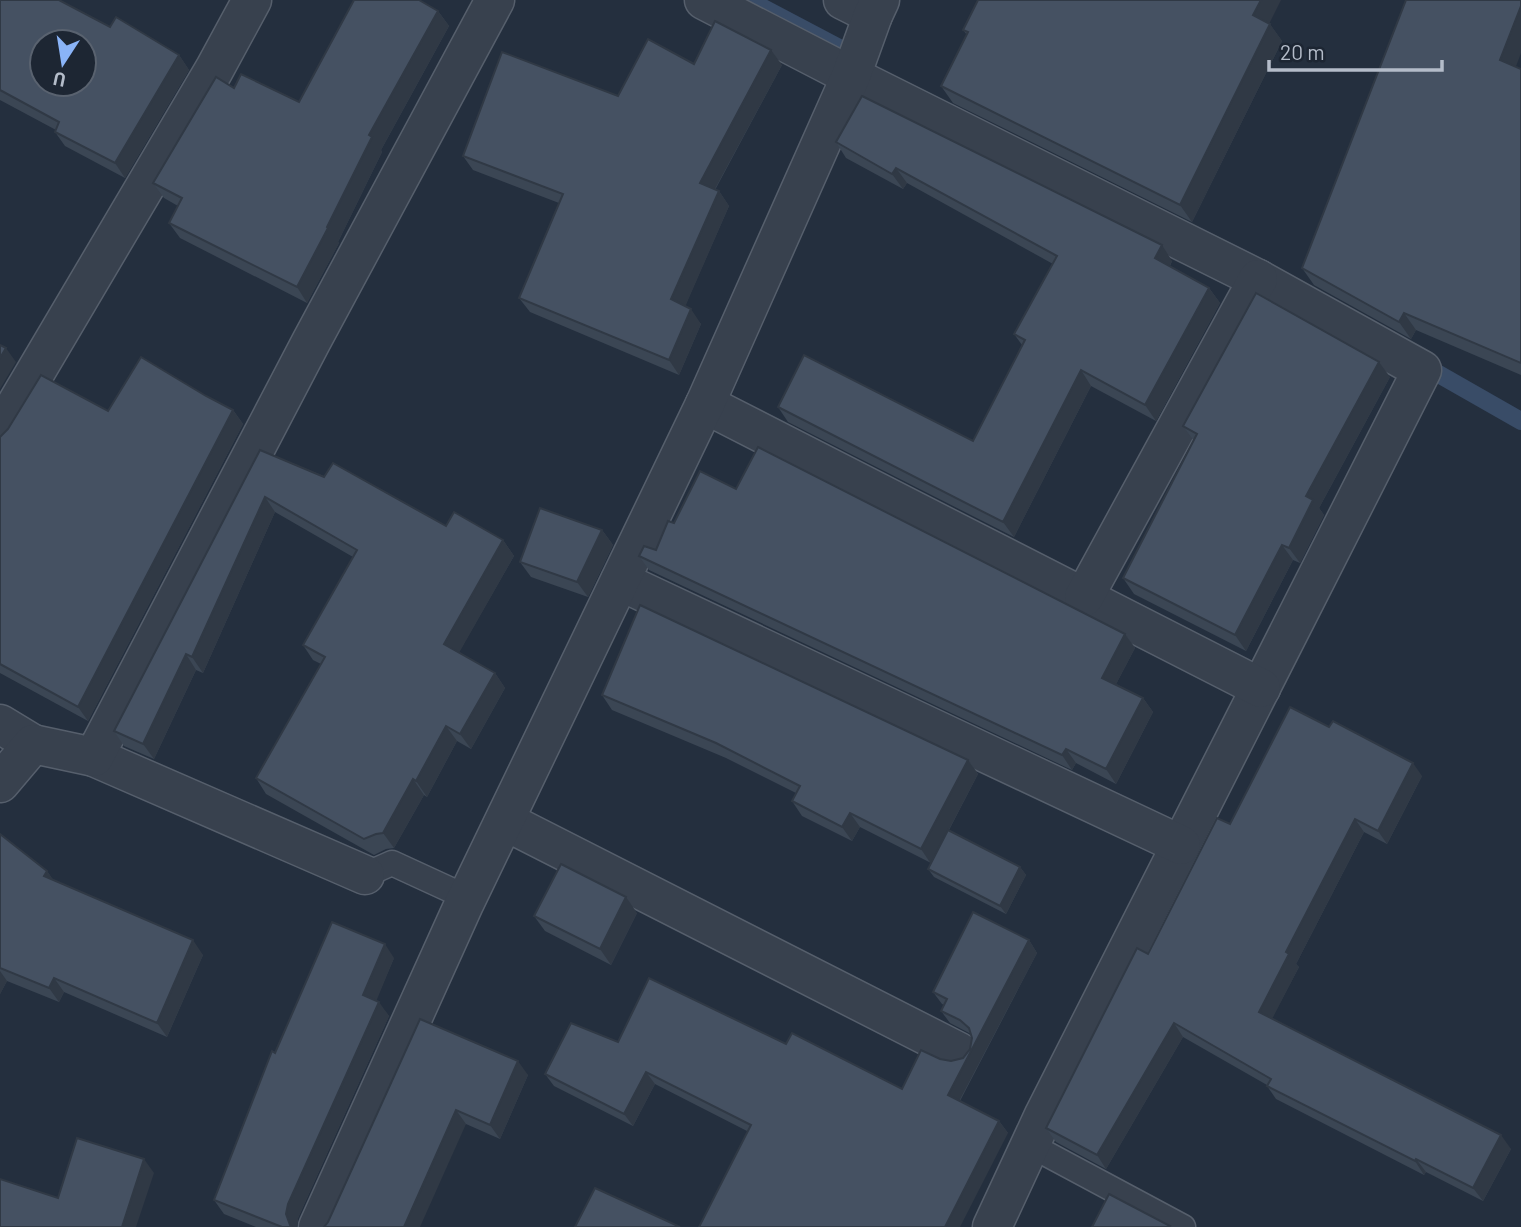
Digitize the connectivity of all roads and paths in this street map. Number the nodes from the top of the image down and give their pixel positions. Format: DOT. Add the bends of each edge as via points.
graph roads {
  1 [pos="252,0"];
  2 [pos="495,0"];
  3 [pos="704,0"];
  4 [pos="866,11"];
  5 [pos="851,76"];
  6 [pos="1258,279"];
  7 [pos="705,404"];
  8 [pos="0,432"];
  9 [pos="620,581"];
  10 [pos="1084,597"];
  11 [pos="1261,688"];
  12 [pos="0,724"];
  13 [pos="33,744"];
  14 [pos="94,757"];
  15 [pos="0,783"];
  16 [pos="505,821"];
  17 [pos="1181,845"];
  18 [pos="365,874"];
  19 [pos="468,898"];
  20 [pos="959,1052"];
  21 [pos="1030,1145"];
  22 [pos="318,1227"];
  23 [pos="992,1227"];
  24 [pos="1183,1227"];
  1 -- 8 [label="street"];
  2 -- 14 [label="street"];
  3 -- 5 [label="street"];
  4 -- 5 [label="street"];
  5 -- 6 [label="street"];
  5 -- 7 [label="street"];
  6 -- 10 [label="street"];
  6 -- 11 [label="street" via="1422,370"];
  7 -- 9 [label="street"];
  7 -- 10 [label="street"];
  9 -- 16 [label="street"];
  9 -- 17 [label="street"];
  10 -- 11 [label="street"];
  11 -- 17 [label="street"];
  12 -- 13 [label="street"];
  13 -- 14 [label="street"];
  13 -- 15 [label="street"];
  14 -- 18 [label="street"];
  16 -- 19 [label="street"];
  16 -- 20 [label="street"];
  17 -- 21 [label="street"];
  18 -- 19 [label="lane" via="392,863"];
  19 -- 22 [label="street"];
  21 -- 23 [label="street"];
  21 -- 24 [label="lane"];
}
